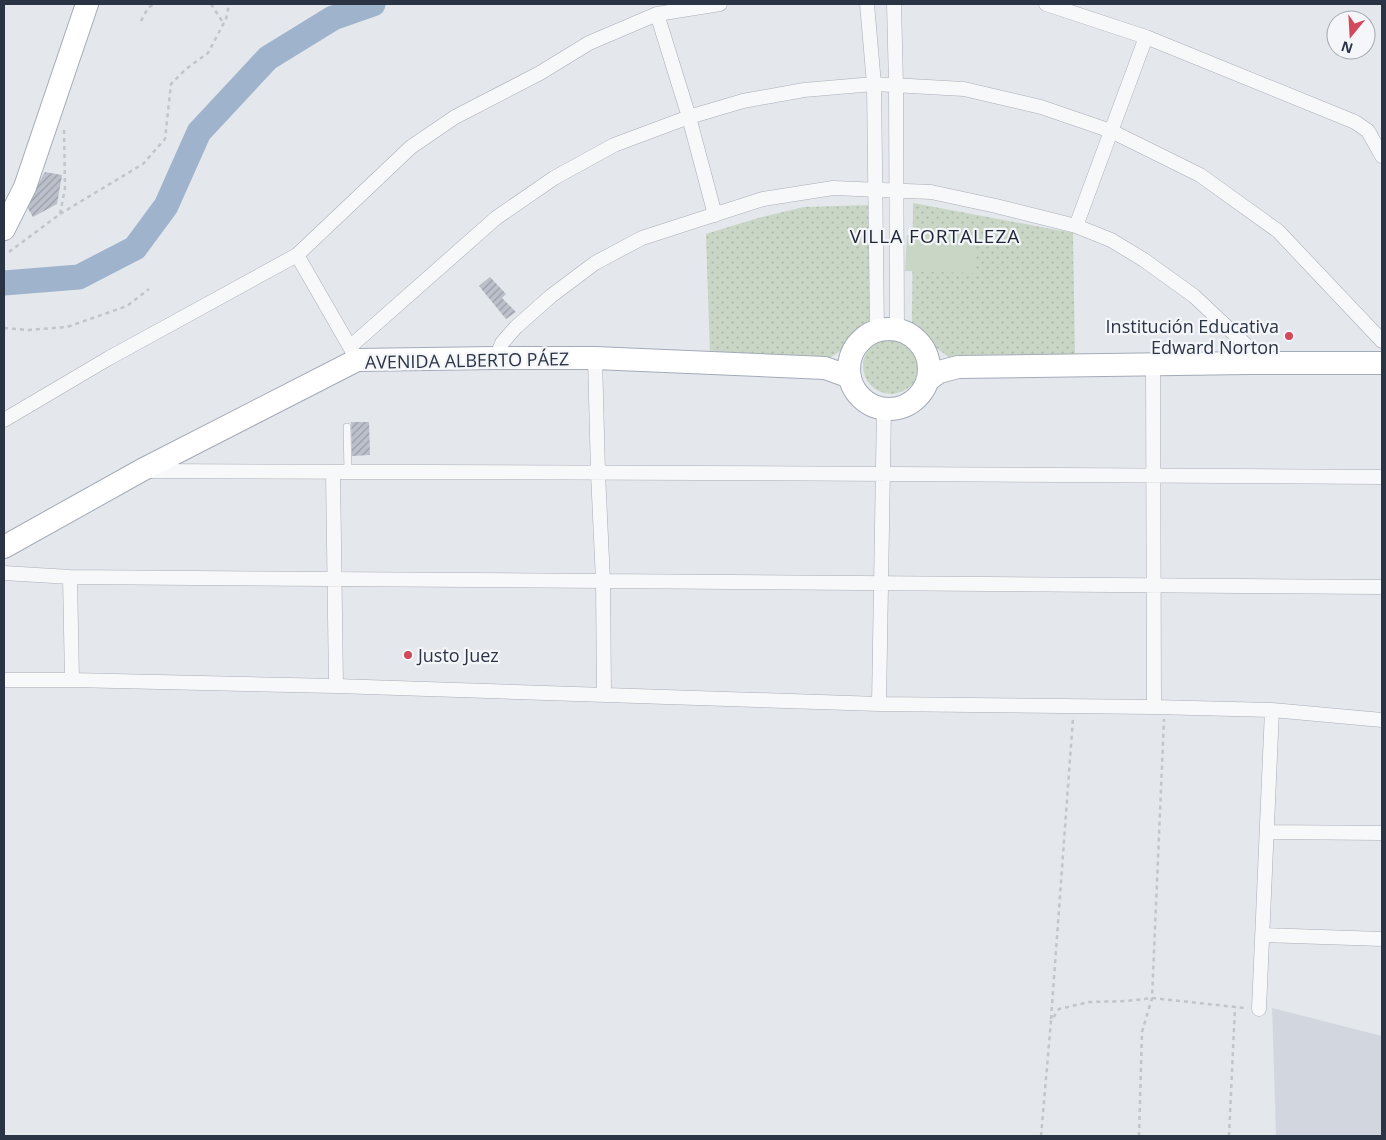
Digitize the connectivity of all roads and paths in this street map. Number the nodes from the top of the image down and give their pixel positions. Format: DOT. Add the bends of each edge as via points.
graph roads {
  1 [pos="87,4"];
  2 [pos="154,4"];
  3 [pos="210,4"];
  4 [pos="228,4"];
  5 [pos="720,4"];
  6 [pos="867,4"];
  7 [pos="894,4"];
  8 [pos="1046,4"];
  9 [pos="657,14"];
  10 [pos="141,21"];
  11 [pos="224,24"];
  12 [pos="1146,37"];
  13 [pos="874,84"];
  14 [pos="896,85"];
  15 [pos="689,117"];
  16 [pos="64,125"];
  17 [pos="1111,131"];
  18 [pos="1382,156"];
  19 [pos="876,190"];
  20 [pos="897,190"];
  21 [pos="60,214"];
  22 [pos="714,215"];
  23 [pos="1076,226"];
  24 [pos="4,229"];
  25 [pos="9,252"];
  26 [pos="297,255"];
  27 [pos="149,289"];
  28 [pos="4,328"];
  29 [pos="887,331"];
  30 [pos="1382,341"];
  31 [pos="925,352"];
  32 [pos="354,353"];
  33 [pos="496,358"];
  34 [pos="595,358"];
  35 [pos="1248,362"];
  36 [pos="1153,364"];
  37 [pos="1382,364"];
  38 [pos="958,367"];
  39 [pos="850,368"];
  40 [pos="927,381"];
  41 [pos="884,408"];
  42 [pos="4,420"];
  43 [pos="347,427"];
  44 [pos="142,470"];
  45 [pos="334,472"];
  46 [pos="348,472"];
  47 [pos="598,473"];
  48 [pos="882,473"];
  49 [pos="1153,474"];
  50 [pos="1382,477"];
  51 [pos="4,547"];
  52 [pos="4,573"];
  53 [pos="70,577"];
  54 [pos="334,579"];
  55 [pos="603,581"];
  56 [pos="881,583"];
  57 [pos="1153,585"];
  58 [pos="1382,587"];
  59 [pos="4,680"];
  60 [pos="72,680"];
  61 [pos="336,686"];
  62 [pos="604,695"];
  63 [pos="879,704"];
  64 [pos="1074,706"];
  65 [pos="1159,707"];
  66 [pos="1272,710"];
  67 [pos="1382,720"];
  68 [pos="1267,832"];
  69 [pos="1382,833"];
  70 [pos="1263,935"];
  71 [pos="1382,939"];
  72 [pos="1152,998"];
  73 [pos="1235,1007"];
  74 [pos="1259,1009"];
  75 [pos="1051,1021"];
  76 [pos="1041,1136"];
  77 [pos="1139,1136"];
  78 [pos="1229,1136"];
  1 -- 24 [label="main road" via="25,187"];
  2 -- 10 [label="path"];
  3 -- 11 [label="path"];
  4 -- 11 [label="path"];
  5 -- 9 [label="street"];
  6 -- 13 [label="street"];
  7 -- 14 [label="street"];
  8 -- 12 [label="street"];
  9 -- 15 [label="street"];
  9 -- 26 [label="street" via="589,43 448,122 410,147"];
  11 -- 21 [label="path" via="208,53 170,84 165,139 144,164"];
  12 -- 17 [label="street"];
  12 -- 18 [label="street" via="1355,122 1368,131"];
  13 -- 14 [label="street"];
  13 -- 15 [label="street" via="804,90 743,101"];
  13 -- 19 [label="street"];
  14 -- 17 [label="street" via="964,89 1041,106"];
  14 -- 20 [label="street"];
  15 -- 22 [label="street"];
  15 -- 32 [label="street" via="614,145 554,178 496,218"];
  16 -- 21 [label="path" via="65,188"];
  17 -- 23 [label="street"];
  17 -- 30 [label="street" via="1200,175 1278,231"];
  19 -- 20 [label="street"];
  19 -- 22 [label="street" via="833,188 763,199"];
  19 -- 29 [label="street"];
  20 -- 23 [label="street" via="931,192"];
  20 -- 29 [label="street"];
  21 -- 25 [label="path"];
  22 -- 33 [label="street" via="642,238 595,263 516,327 502,343"];
  23 -- 35 [label="street" via="1111,240 1194,296 1246,345"];
  26 -- 32 [label="street"];
  26 -- 42 [label="street" via="109,358"];
  27 -- 28 [label="path" via="127,306 67,328"];
  29 -- 31 [label="main road" via="909,335"];
  29 -- 39 [label="main road" via="865,337 856,346"];
  31 -- 38 [label="main road"];
  31 -- 40 [label="main road" via="929,366"];
  32 -- 33 [label="main road, AVENIDA ALBERTO PÁEZ"];
  32 -- 44 [label="main road, AVENIDA ALBERTO PÁEZ"];
  33 -- 34 [label="main road, AVENIDA ALBERTO PÁEZ"];
  34 -- 39 [label="main road, AVENIDA ALBERTO PÁEZ" via="825,368 839,364"];
  34 -- 47 [label="street"];
  35 -- 36 [label="main road"];
  35 -- 37 [label="main road"];
  36 -- 38 [label="main road"];
  36 -- 49 [label="street"];
  38 -- 40 [label="main road" via="939,372"];
  39 -- 41 [label="main road" via="854,388 862,398"];
  40 -- 41 [label="main road" via="910,403"];
  41 -- 48 [label="street"];
  43 -- 46 [label="lane"];
  44 -- 45 [label="street"];
  44 -- 51 [label="main road, AVENIDA ALBERTO PÁEZ"];
  45 -- 46 [label="street"];
  45 -- 54 [label="street"];
  46 -- 47 [label="street"];
  47 -- 48 [label="street"];
  47 -- 55 [label="street"];
  48 -- 49 [label="street"];
  48 -- 56 [label="street"];
  49 -- 50 [label="street"];
  49 -- 57 [label="street"];
  52 -- 53 [label="street"];
  53 -- 54 [label="street"];
  53 -- 60 [label="street"];
  54 -- 55 [label="street"];
  54 -- 61 [label="street"];
  55 -- 56 [label="street"];
  55 -- 62 [label="street"];
  56 -- 57 [label="street"];
  56 -- 63 [label="street"];
  57 -- 58 [label="street"];
  57 -- 65 [label="street"];
  59 -- 60 [label="street"];
  60 -- 61 [label="street"];
  61 -- 62 [label="street"];
  62 -- 63 [label="street"];
  63 -- 64 [label="street"];
  64 -- 65 [label="street"];
  64 -- 75 [label="path"];
  65 -- 66 [label="street"];
  65 -- 72 [label="path"];
  66 -- 67 [label="street"];
  66 -- 68 [label="street"];
  68 -- 69 [label="street"];
  68 -- 70 [label="street"];
  70 -- 71 [label="street"];
  70 -- 74 [label="street"];
  72 -- 73 [label="path"];
  72 -- 75 [label="path" via="1089,1002 1059,1009"];
  72 -- 77 [label="path" via="1142,1032"];
  73 -- 74 [label="path"];
  73 -- 78 [label="path"];
  75 -- 76 [label="path"];
}
